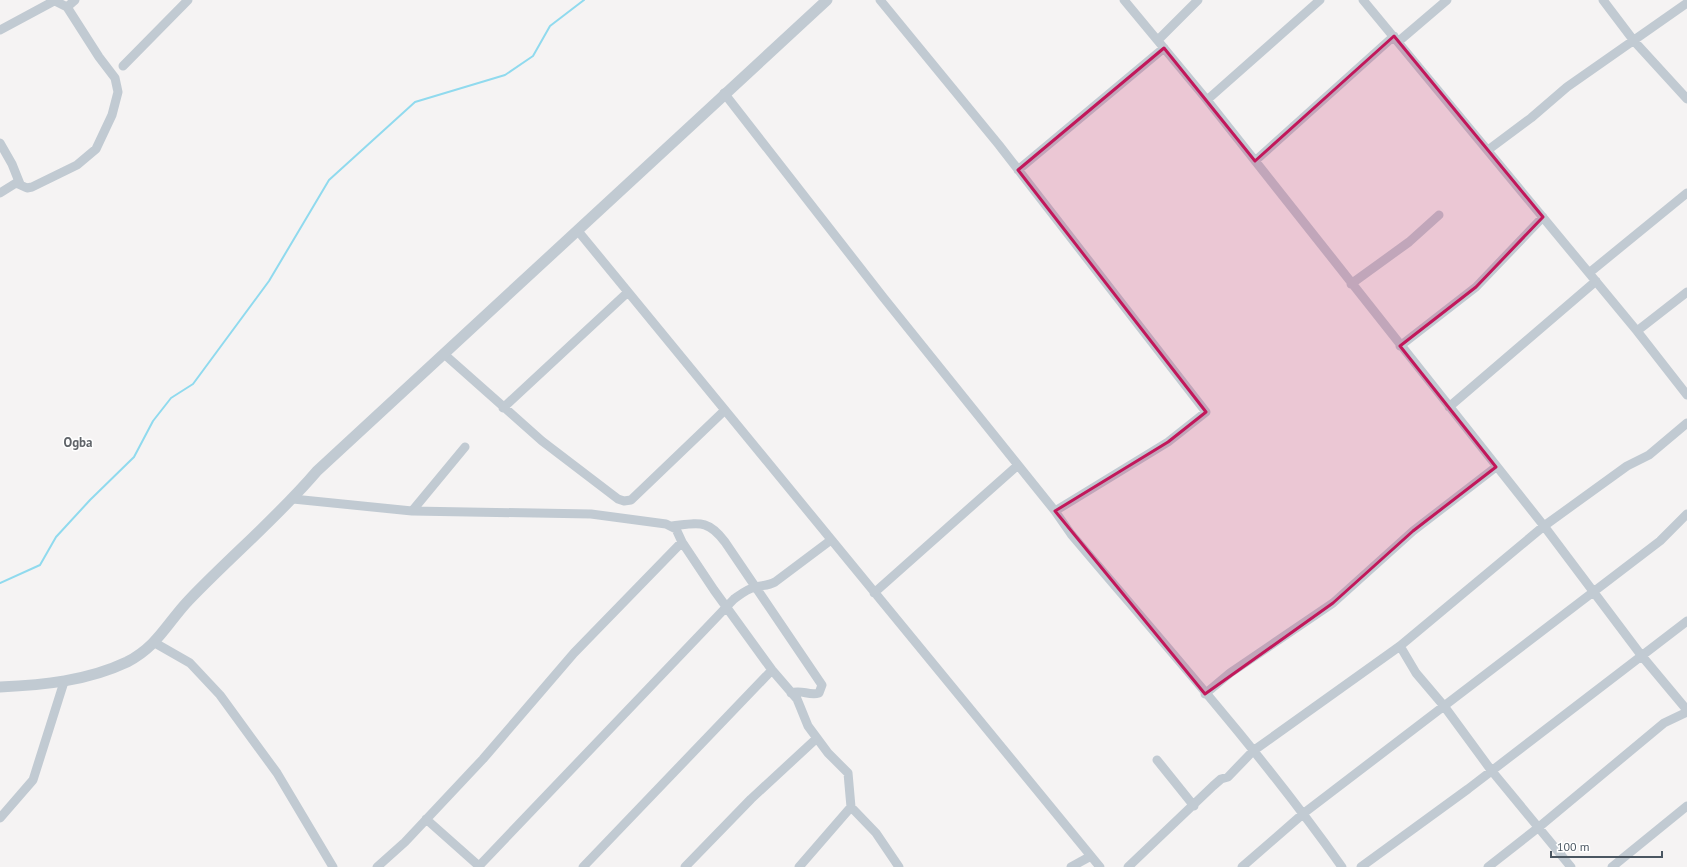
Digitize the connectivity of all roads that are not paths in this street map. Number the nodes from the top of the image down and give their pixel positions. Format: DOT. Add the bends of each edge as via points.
graph roads {
  1 [pos="54,0"];
  2 [pos="75,0"];
  3 [pos="188,0"];
  4 [pos="827,0"];
  5 [pos="880,0"];
  6 [pos="1124,0"];
  7 [pos="1198,0"];
  8 [pos="1320,0"];
  9 [pos="1363,0"];
  10 [pos="1447,0"];
  11 [pos="1603,0"];
  12 [pos="1687,4"];
  13 [pos="67,7"];
  14 [pos="0,30"];
  15 [pos="1397,39"];
  16 [pos="1158,40"];
  17 [pos="1634,41"];
  18 [pos="1164,48"];
  19 [pos="124,66"];
  20 [pos="724,93"];
  21 [pos="1687,98"];
  22 [pos="1207,100"];
  23 [pos="0,142"];
  24 [pos="1488,150"];
  25 [pos="1255,161"];
  26 [pos="1018,170"];
  27 [pos="20,184"];
  28 [pos="0,193"];
  29 [pos="1687,193"];
  30 [pos="1439,216"];
  31 [pos="1543,217"];
  32 [pos="578,231"];
  33 [pos="1589,273"];
  34 [pos="1596,281"];
  35 [pos="1351,284"];
  36 [pos="628,292"];
  37 [pos="1687,292"];
  38 [pos="1637,331"];
  39 [pos="1400,346"];
  40 [pos="444,354"];
  41 [pos="1686,392"];
  42 [pos="1449,407"];
  43 [pos="504,408"];
  44 [pos="725,410"];
  45 [pos="1687,423"];
  46 [pos="465,447"];
  47 [pos="1018,464"];
  48 [pos="1496,467"];
  49 [pos="293,499"];
  50 [pos="412,511"];
  51 [pos="1055,511"];
  52 [pos="1687,514"];
  53 [pos="672,526"];
  54 [pos="1544,526"];
  55 [pos="831,540"];
  56 [pos="682,542"];
  57 [pos="756,587"];
  58 [pos="1593,591"];
  59 [pos="874,593"];
  60 [pos="727,607"];
  61 [pos="1687,621"];
  62 [pos="154,643"];
  63 [pos="1400,646"];
  64 [pos="1641,655"];
  65 [pos="772,670"];
  66 [pos="64,682"];
  67 [pos="0,687"];
  68 [pos="791,693"];
  69 [pos="1205,694"];
  70 [pos="1444,706"];
  71 [pos="1687,711"];
  72 [pos="817,738"];
  73 [pos="1253,751"];
  74 [pos="1157,760"];
  75 [pos="1491,770"];
  76 [pos="1194,806"];
  77 [pos="1687,806"];
  78 [pos="851,808"];
  79 [pos="1304,814"];
  80 [pos="0,818"];
  81 [pos="426,819"];
  82 [pos="1539,827"];
  83 [pos="1091,856"];
  84 [pos="480,864"];
  85 [pos="896,866"];
  86 [pos="334,867"];
  87 [pos="377,867"];
  88 [pos="491,867"];
  89 [pos="583,867"];
  90 [pos="685,867"];
  91 [pos="799,867"];
  92 [pos="1071,867"];
  93 [pos="1100,867"];
  94 [pos="1128,867"];
  95 [pos="1242,867"];
  96 [pos="1342,867"];
  97 [pos="1361,867"];
  98 [pos="1488,867"];
  99 [pos="1571,867"];
  100 [pos="1612,867"];
  1 -- 13 [label="street"];
  1 -- 14 [label="street"];
  2 -- 13 [label="street"];
  3 -- 19 [label="street"];
  4 -- 20 [label="street"];
  5 -- 26 [label="street"];
  6 -- 16 [label="street"];
  7 -- 16 [label="street"];
  8 -- 22 [label="street"];
  9 -- 15 [label="street"];
  10 -- 15 [label="street"];
  11 -- 17 [label="street"];
  12 -- 17 [label="street"];
  13 -- 27 [label="street" via="99,57 116,78 118,92 112,115 96,148 77,165 32,187 26,188"];
  15 -- 24 [label="street"];
  15 -- 25 [label="street"];
  16 -- 18 [label="street"];
  17 -- 21 [label="street"];
  17 -- 24 [label="street" via="1567,87"];
  18 -- 22 [label="street"];
  18 -- 26 [label="street"];
  20 -- 32 [label="street"];
  20 -- 47 [label="street" via="883,297"];
  22 -- 25 [label="street"];
  23 -- 27 [label="street"];
  24 -- 31 [label="street"];
  25 -- 35 [label="street"];
  26 -- 51 [label="street" via="1206,412 1168,442"];
  27 -- 28 [label="street" via="16,183"];
  29 -- 33 [label="street"];
  30 -- 35 [label="street" via="1409,242"];
  31 -- 33 [label="street"];
  31 -- 39 [label="street" via="1476,287"];
  32 -- 36 [label="street"];
  32 -- 40 [label="street"];
  33 -- 34 [label="street"];
  34 -- 38 [label="street"];
  34 -- 42 [label="street"];
  35 -- 39 [label="street"];
  36 -- 43 [label="street"];
  36 -- 44 [label="street"];
  37 -- 38 [label="street"];
  38 -- 41 [label="street"];
  39 -- 42 [label="street"];
  40 -- 43 [label="street"];
  40 -- 49 [label="street" via="317,471"];
  42 -- 48 [label="street"];
  43 -- 44 [label="street" via="542,441 624,501 631,500"];
  44 -- 55 [label="street"];
  45 -- 54 [label="street" via="1649,455 1627,466"];
  46 -- 50 [label="street"];
  47 -- 51 [label="street"];
  47 -- 59 [label="street"];
  48 -- 54 [label="street"];
  48 -- 69 [label="street" via="1413,531 1333,603 1230,673"];
  49 -- 50 [label="street"];
  49 -- 62 [label="street" via="188,601"];
  50 -- 53 [label="street" via="590,514"];
  51 -- 69 [label="street" via="1071,534"];
  52 -- 58 [label="street" via="1660,541"];
  53 -- 56 [label="street"];
  53 -- 57 [label="street" via="696,524 716,530"];
  54 -- 58 [label="street"];
  54 -- 63 [label="street"];
  55 -- 57 [label="street" via="775,582"];
  55 -- 59 [label="street"];
  56 -- 60 [label="street"];
  56 -- 81 [label="street" via="574,653 483,759"];
  57 -- 60 [label="street" via="734,599"];
  57 -- 68 [label="street" via="822,686 819,693"];
  58 -- 64 [label="street"];
  58 -- 70 [label="street"];
  59 -- 83 [label="street"];
  60 -- 65 [label="street"];
  60 -- 84 [label="street"];
  61 -- 64 [label="street"];
  62 -- 66 [label="street" via="113,668"];
  62 -- 86 [label="street" via="190,663 220,695 277,773"];
  63 -- 70 [label="street" via="1416,673"];
  63 -- 73 [label="street"];
  64 -- 71 [label="street"];
  64 -- 75 [label="street"];
  65 -- 68 [label="street"];
  65 -- 89 [label="street"];
  66 -- 67 [label="street"];
  66 -- 80 [label="street" via="33,780"];
  68 -- 72 [label="street"];
  69 -- 73 [label="street"];
  70 -- 75 [label="street"];
  70 -- 79 [label="street"];
  71 -- 82 [label="street" via="1664,724"];
  72 -- 78 [label="street" via="848,773"];
  72 -- 90 [label="street" via="751,799"];
  73 -- 76 [label="street"];
  73 -- 79 [label="street"];
  74 -- 76 [label="street"];
  75 -- 82 [label="street"];
  75 -- 97 [label="street"];
  76 -- 94 [label="street"];
  77 -- 100 [label="street"];
  78 -- 85 [label="street" via="876,832"];
  78 -- 91 [label="street"];
  79 -- 95 [label="street"];
  79 -- 96 [label="street"];
  81 -- 84 [label="street"];
  81 -- 87 [label="street"];
  82 -- 98 [label="street"];
  82 -- 99 [label="street"];
  83 -- 92 [label="street"];
  83 -- 93 [label="street"];
  84 -- 88 [label="street"];
}
